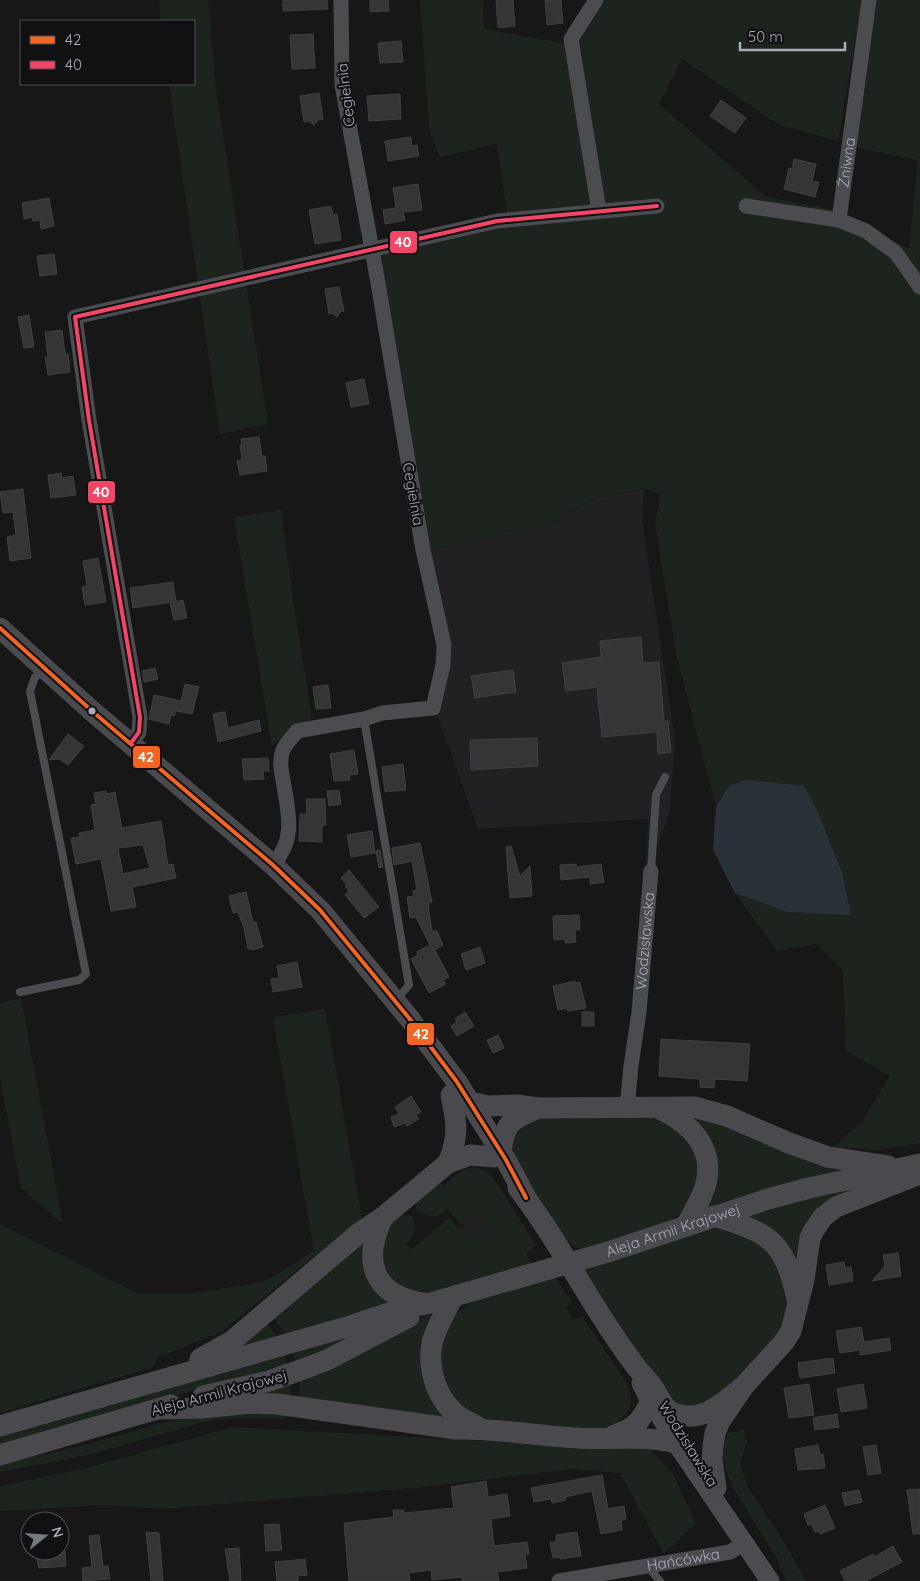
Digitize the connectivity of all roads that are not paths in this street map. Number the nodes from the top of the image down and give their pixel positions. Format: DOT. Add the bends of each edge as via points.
graph roads {
  1 [pos="341,0"];
  2 [pos="596,0"];
  3 [pos="869,0"];
  4 [pos="656,206"];
  5 [pos="746,206"];
  6 [pos="599,211"];
  7 [pos="839,220"];
  8 [pos="371,248"];
  9 [pos="920,287"];
  10 [pos="0,628"];
  11 [pos="47,670"];
  12 [pos="364,719"];
  13 [pos="131,743"];
  14 [pos="665,776"];
  15 [pos="273,865"];
  16 [pos="652,871"];
  17 [pos="20,992"];
  18 [pos="390,996"];
  19 [pos="461,1098"];
  20 [pos="538,1108"];
  21 [pos="627,1108"];
  22 [pos="658,1108"];
  23 [pos="498,1155"];
  24 [pos="448,1163"];
  25 [pos="920,1164"];
  26 [pos="896,1169"];
  27 [pos="920,1174"];
  28 [pos="714,1216"];
  29 [pos="383,1217"];
  30 [pos="686,1226"];
  31 [pos="453,1297"];
  32 [pos="798,1301"];
  33 [pos="427,1304"];
  34 [pos="169,1378"];
  35 [pos="743,1386"];
  36 [pos="659,1405"];
  37 [pos="158,1409"];
  38 [pos="0,1426"];
  39 [pos="480,1428"];
  40 [pos="608,1438"];
  41 [pos="676,1443"];
  42 [pos="0,1455"];
  43 [pos="716,1488"];
  44 [pos="742,1538"];
  45 [pos="647,1566"];
  46 [pos="559,1581"];
  47 [pos="660,1581"];
  48 [pos="770,1581"];
  1 -- 8 [label="street, Cegielnia" via="342,85"];
  2 -- 6 [label="street" via="571,39"];
  3 -- 7 [label="street, Żniwna"];
  4 -- 6 [label="street"];
  5 -- 7 [label="street"];
  6 -- 8 [label="street" via="497,221"];
  7 -- 9 [label="street" via="866,231 896,253"];
  8 -- 12 [label="street, Cegielnia" via="423,550 444,645 433,708 382,713"];
  8 -- 13 [label="street" via="74,317 140,717 139,732"];
  10 -- 11 [label="main road, Wodzisławska"];
  11 -- 13 [label="main road, Wodzisławska"];
  11 -- 17 [label="lane" via="35,677 30,691 86,974 79,980"];
  12 -- 15 [label="street, Cegielnia" via="297,731 283,749 280,763 289,836 282,854"];
  12 -- 18 [label="lane" via="409,984"];
  13 -- 15 [label="main road, Wodzisławska"];
  14 -- 16 [label="lane, Wodzisławska" via="656,795"];
  15 -- 18 [label="main road, Wodzisławska" via="320,910"];
  16 -- 21 [label="street, Wodzisławska"];
  18 -- 19 [label="main road, Wodzisławska" via="402,1022"];
  19 -- 20 [label="main road" via="488,1106"];
  19 -- 23 [label="main road, Wodzisławska"];
  19 -- 24 [label="main road" via="455,1145"];
  20 -- 21 [label="main road"];
  20 -- 23 [label="main road" via="514,1118"];
  21 -- 22 [label="main road"];
  22 -- 26 [label="main road" via="694,1107 727,1116 828,1157"];
  22 -- 30 [label="main road" via="691,1130 708,1161 703,1194"];
  23 -- 24 [label="main road" via="470,1155"];
  23 -- 36 [label="main road, Wodzisławska"];
  24 -- 29 [label="main road"];
  25 -- 26 [label="main road, Aleja Armii Krajowej"];
  26 -- 28 [label="main road, Aleja Armii Krajowej" via="809,1188"];
  27 -- 32 [label="main road" via="836,1207 823,1217 810,1238"];
  28 -- 30 [label="main road, Aleja Armii Krajowej"];
  28 -- 32 [label="main road" via="754,1229 774,1244 786,1260"];
  29 -- 33 [label="main road" via="376,1231 372,1253 380,1281 403,1299"];
  29 -- 34 [label="main road" via="358,1234 232,1341"];
  30 -- 31 [label="main road, Aleja Armii Krajowej"];
  31 -- 33 [label="main road, Aleja Armii Krajowej"];
  31 -- 39 [label="main road" via="432,1342 432,1374 438,1390 452,1410"];
  32 -- 35 [label="main road" via="787,1337"];
  33 -- 34 [label="main road, Aleja Armii Krajowej"];
  33 -- 37 [label="main road, Aleja Armii Krajowej" via="400,1323 327,1360 269,1381"];
  34 -- 38 [label="main road, Aleja Armii Krajowej"];
  35 -- 36 [label="main road" via="712,1411 698,1416 675,1414"];
  35 -- 43 [label="main road" via="715,1433 712,1460"];
  36 -- 40 [label="main road" via="638,1424"];
  36 -- 41 [label="street, Wodzisławska"];
  36 -- 43 [label="street, Wodzisławska"];
  37 -- 39 [label="main road" via="277,1404 456,1429"];
  37 -- 42 [label="main road, Aleja Armii Krajowej"];
  39 -- 40 [label="main road" via="540,1436"];
  40 -- 41 [label="main road" via="648,1438"];
  41 -- 44 [label="street, Wodzisławska"];
  43 -- 44 [label="street, Wodzisławska"];
  44 -- 45 [label="street, Hańcówka" via="730,1552"];
  44 -- 48 [label="street, Wodzisławska"];
  45 -- 46 [label="street, Hańcówka"];
  45 -- 47 [label="lane"];
}
